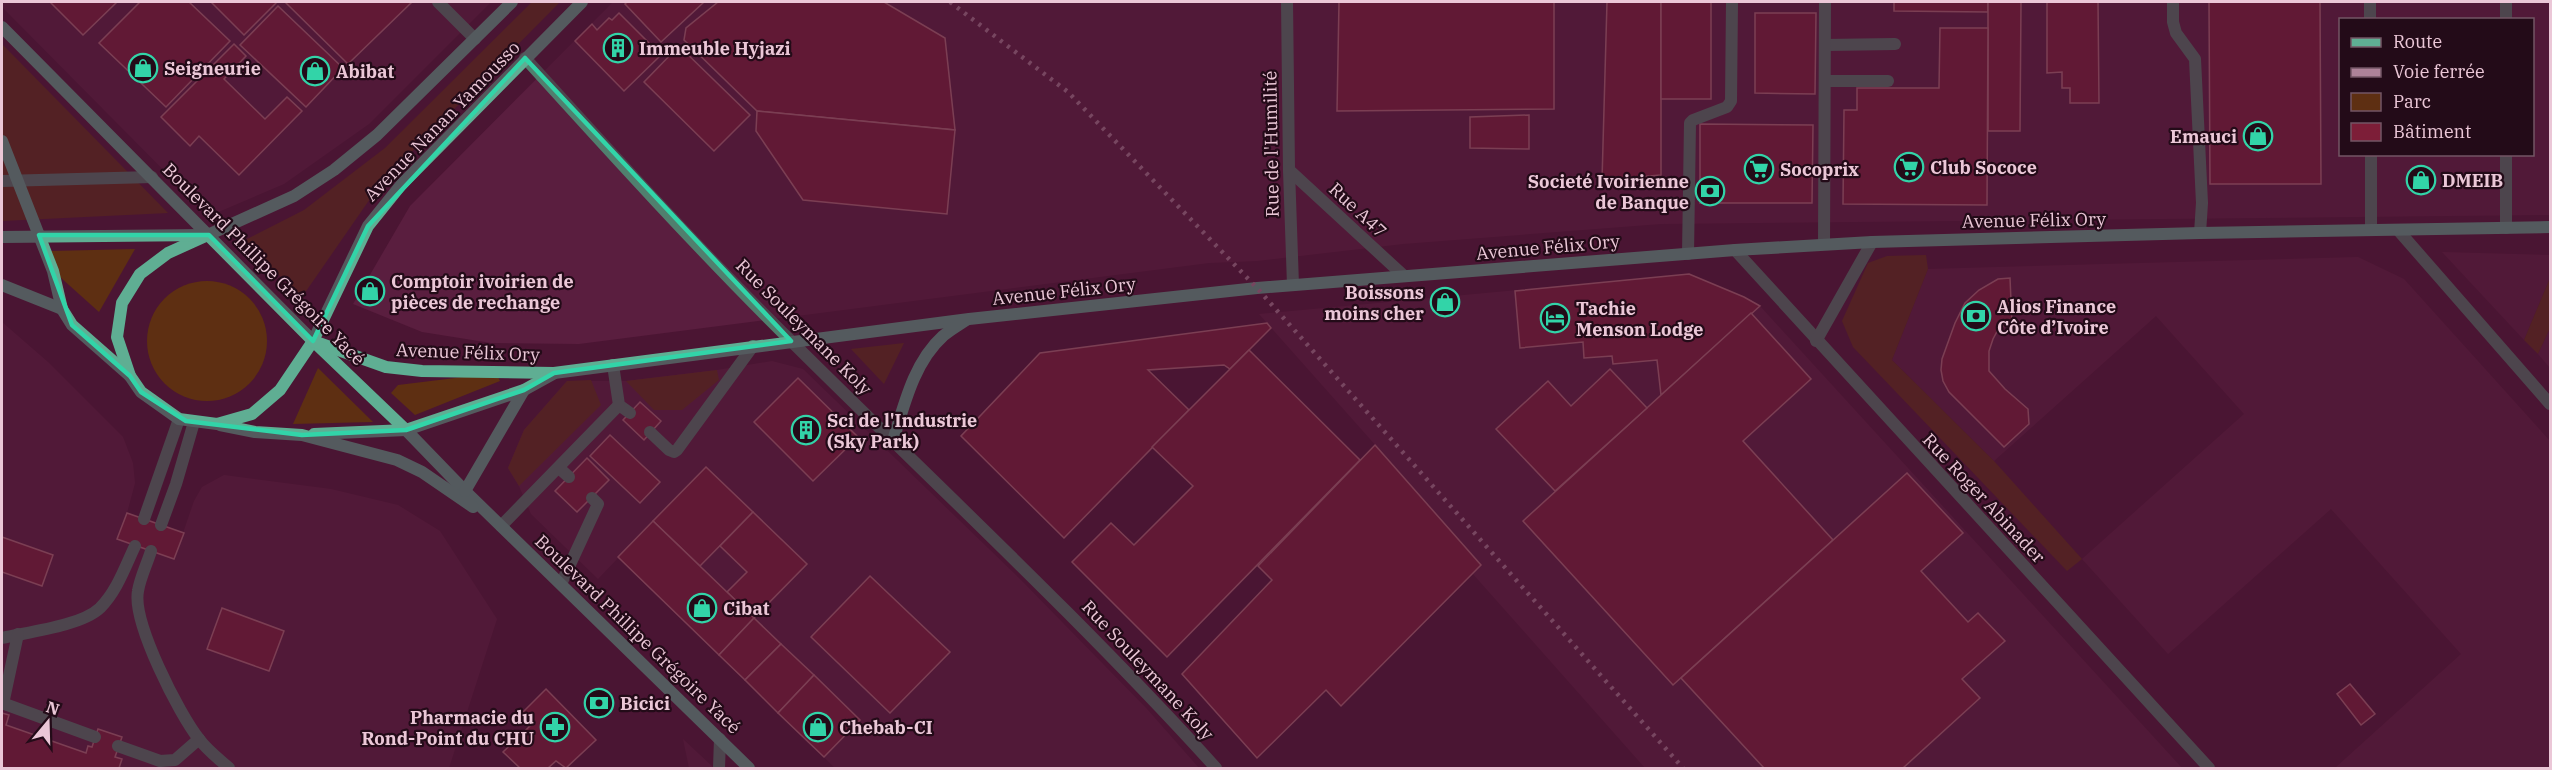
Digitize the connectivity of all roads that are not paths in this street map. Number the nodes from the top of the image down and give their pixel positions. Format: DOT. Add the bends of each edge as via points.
graph roads {
  1 [pos="438,2"];
  2 [pos="512,2"];
  3 [pos="582,2"];
  4 [pos="1287,2"];
  5 [pos="1732,2"];
  6 [pos="1825,2"];
  7 [pos="2173,2"];
  8 [pos="2370,2"];
  9 [pos="2506,2"];
  10 [pos="2370,18"];
  11 [pos="2506,18"];
  12 [pos="2,27"];
  13 [pos="475,39"];
  14 [pos="1895,44"];
  15 [pos="1825,45"];
  16 [pos="525,58"];
  17 [pos="1825,81"];
  18 [pos="1888,81"];
  19 [pos="2,141"];
  20 [pos="2371,156"];
  21 [pos="2506,156"];
  22 [pos="1288,170"];
  23 [pos="152,177"];
  24 [pos="18,180"];
  25 [pos="2,181"];
  26 [pos="2550,227"];
  27 [pos="2506,228"];
  28 [pos="2371,230"];
  29 [pos="2398,230"];
  30 [pos="2200,232"];
  31 [pos="209,234"];
  32 [pos="39,235"];
  33 [pos="2,237"];
  34 [pos="1872,242"];
  35 [pos="1824,244"];
  36 [pos="1735,250"];
  37 [pos="1688,254"];
  38 [pos="1404,276"];
  39 [pos="2,285"];
  40 [pos="1293,285"];
  41 [pos="62,309"];
  42 [pos="969,319"];
  43 [pos="314,341"];
  44 [pos="791,341"];
  45 [pos="1816,341"];
  46 [pos="753,346"];
  47 [pos="613,365"];
  48 [pos="554,373"];
  49 [pos="130,376"];
  50 [pos="524,390"];
  51 [pos="2550,404"];
  52 [pos="619,405"];
  53 [pos="630,413"];
  54 [pos="179,419"];
  55 [pos="194,422"];
  56 [pos="217,424"];
  57 [pos="406,430"];
  58 [pos="650,432"];
  59 [pos="302,435"];
  60 [pos="893,441"];
  61 [pos="559,468"];
  62 [pos="569,477"];
  63 [pos="465,490"];
  64 [pos="592,498"];
  65 [pos="144,519"];
  66 [pos="161,525"];
  67 [pos="501,526"];
  68 [pos="135,546"];
  69 [pos="151,551"];
  70 [pos="561,584"];
  71 [pos="18,634"];
  72 [pos="2,638"];
  73 [pos="2,704"];
  74 [pos="95,737"];
  75 [pos="199,739"];
  76 [pos="720,739"];
  77 [pos="118,746"];
  78 [pos="229,768"];
  79 [pos="719,768"];
  80 [pos="749,768"];
  81 [pos="1216,768"];
  82 [pos="2209,768"];
  1 -- 13 [label="street"];
  2 -- 13 [label="main road, Avenue Nanan Yamousso"];
  3 -- 16 [label="main road, Avenue Nanan Yamousso"];
  4 -- 22 [label="street, Rue de l'Humilité"];
  5 -- 37 [label="street" via="1731,101 1727,107 1690,123"];
  6 -- 15 [label="street"];
  7 -- 30 [label="street" via="2176,33 2195,59"];
  8 -- 10 [label="street"];
  9 -- 11 [label="street"];
  12 -- 23 [label="main road, Boulevard Phillipe Grégoire Yacé"];
  13 -- 31 [label="main road, Avenue Nanan Yamousso" via="377,135 334,170 294,196"];
  14 -- 15 [label="street"];
  15 -- 17 [label="street"];
  16 -- 43 [label="main road, Avenue Nanan Yamousso" via="400,185 368,226"];
  16 -- 44 [label="street, Rue Souleymane Koly" via="659,206"];
  17 -- 18 [label="street"];
  17 -- 35 [label="street"];
  19 -- 24 [label="main road"];
  20 -- 28 [label="street"];
  21 -- 27 [label="street"];
  22 -- 38 [label="street, Rue A47"];
  22 -- 40 [label="street, Rue de l'Humilité"];
  23 -- 24 [label="street"];
  23 -- 31 [label="main road, Boulevard Phillipe Grégoire Yacé"];
  24 -- 25 [label="street"];
  24 -- 32 [label="main road"];
  26 -- 27 [label="main road, Avenue Félix Ory"];
  27 -- 29 [label="main road, Avenue Félix Ory"];
  28 -- 29 [label="main road, Avenue Félix Ory"];
  28 -- 30 [label="main road, Avenue Félix Ory"];
  29 -- 51 [label="street"];
  30 -- 34 [label="main road, Avenue Félix Ory"];
  31 -- 32 [label="main road"];
  31 -- 43 [label="main road, Boulevard Phillipe Grégoire Yacé"];
  31 -- 49 [label="main road" via="168,253 140,274 122,303 117,338"];
  32 -- 33 [label="main road"];
  32 -- 41 [label="main road"];
  34 -- 35 [label="main road, Avenue Félix Ory"];
  34 -- 45 [label="street"];
  35 -- 36 [label="main road, Avenue Félix Ory"];
  36 -- 37 [label="main road, Avenue Félix Ory"];
  36 -- 45 [label="street, Rue Roger Abinader"];
  37 -- 38 [label="main road, Avenue Félix Ory"];
  38 -- 40 [label="main road, Avenue Félix Ory"];
  39 -- 41 [label="main road"];
  40 -- 42 [label="main road, Avenue Félix Ory"];
  41 -- 49 [label="main road" via="72,325"];
  42 -- 44 [label="main road, Avenue Félix Ory"];
  42 -- 60 [label="main road" via="942,336 927,356 906,398"];
  43 -- 48 [label="main road, Avenue Félix Ory" via="386,367"];
  43 -- 56 [label="main road" via="279,390 252,414"];
  43 -- 57 [label="main road, Boulevard Phillipe Grégoire Yacé"];
  44 -- 46 [label="main road, Avenue Félix Ory"];
  44 -- 60 [label="street, Rue Souleymane Koly"];
  45 -- 82 [label="street, Rue Roger Abinader"];
  46 -- 47 [label="main road, Avenue Félix Ory"];
  46 -- 58 [label="street" via="677,450 669,450"];
  47 -- 48 [label="main road, Avenue Félix Ory"];
  47 -- 52 [label="street"];
  48 -- 50 [label="main road, Avenue Félix Ory"];
  49 -- 54 [label="main road" via="141,392"];
  50 -- 57 [label="main road, Avenue Félix Ory"];
  50 -- 63 [label="main road"];
  52 -- 53 [label="street"];
  52 -- 61 [label="street"];
  54 -- 55 [label="main road"];
  54 -- 65 [label="street"];
  55 -- 56 [label="main road"];
  55 -- 66 [label="street"];
  56 -- 59 [label="main road, Boulevard Phillipe Grégoire Yacé" via="255,432"];
  57 -- 59 [label="main road, Avenue Félix Ory"];
  57 -- 63 [label="main road, Boulevard Phillipe Grégoire Yacé"];
  59 -- 67 [label="main road, Boulevard Phillipe Grégoire Yacé" via="410,465"];
  60 -- 81 [label="street, Rue Souleymane Koly" via="1035,578"];
  61 -- 62 [label="street"];
  61 -- 67 [label="street"];
  63 -- 67 [label="main road, Boulevard Phillipe Grégoire Yacé"];
  64 -- 70 [label="street" via="598,504"];
  67 -- 70 [label="main road, Boulevard Phillipe Grégoire Yacé"];
  68 -- 71 [label="street" via="117,585 99,609 81,619"];
  69 -- 75 [label="street" via="138,592 140,616 178,704"];
  70 -- 76 [label="main road, Boulevard Phillipe Grégoire Yacé"];
  71 -- 72 [label="street"];
  71 -- 73 [label="street"];
  73 -- 74 [label="street"];
  75 -- 77 [label="street" via="176,760 160,761"];
  75 -- 78 [label="street"];
  76 -- 79 [label="street"];
  76 -- 80 [label="main road, Boulevard Phillipe Grégoire Yacé"];
}
